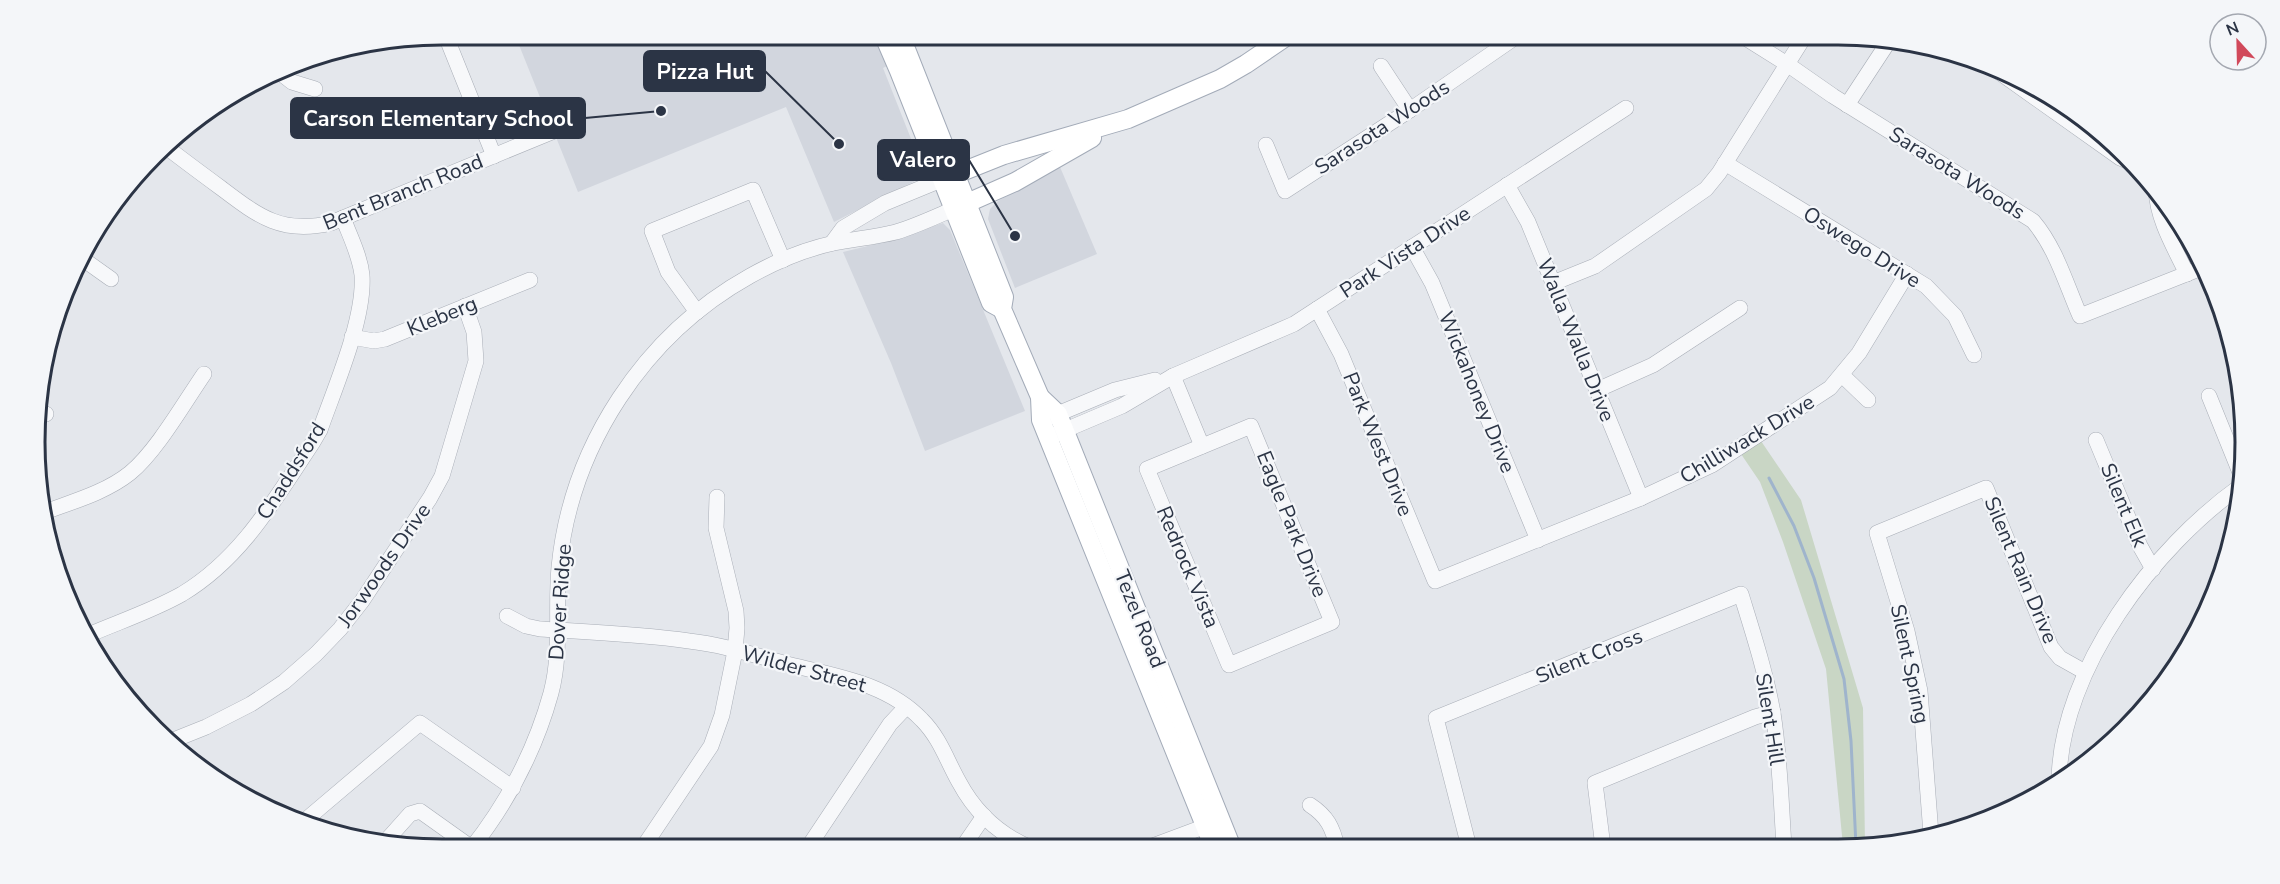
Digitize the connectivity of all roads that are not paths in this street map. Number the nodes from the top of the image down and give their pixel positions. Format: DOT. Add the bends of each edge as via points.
graph roads {
  1 [pos="449,45"];
  2 [pos="888,45"];
  3 [pos="904,45"];
  4 [pos="1274,45"];
  5 [pos="1504,45"];
  6 [pos="1757,45"];
  7 [pos="1799,45"];
  8 [pos="1884,48"];
  9 [pos="1787,64"];
  10 [pos="1381,66"];
  11 [pos="286,77"];
  12 [pos="315,89"];
  13 [pos="2034,97"];
  14 [pos="1847,105"];
  15 [pos="1626,108"];
  16 [pos="1410,110"];
  17 [pos="1128,119"];
  18 [pos="554,131"];
  19 [pos="2099,143"];
  20 [pos="1266,145"];
  21 [pos="172,151"];
  22 [pos="494,156"];
  23 [pos="1725,163"];
  24 [pos="947,177"];
  25 [pos="1507,185"];
  26 [pos="959,207"];
  27 [pos="2158,207"];
  28 [pos="342,218"];
  29 [pos="832,243"];
  30 [pos="1412,247"];
  31 [pos="783,260"];
  32 [pos="88,262"];
  33 [pos="2196,270"];
  34 [pos="1907,273"];
  35 [pos="2187,274"];
  36 [pos="111,279"];
  37 [pos="530,280"];
  38 [pos="1552,283"];
  39 [pos="465,306"];
  40 [pos="1740,308"];
  41 [pos="1317,309"];
  42 [pos="697,312"];
  43 [pos="352,337"];
  44 [pos="1974,355"];
  45 [pos="204,374"];
  46 [pos="1842,375"];
  47 [pos="1173,376"];
  48 [pos="1597,390"];
  49 [pos="2209,396"];
  50 [pos="1868,400"];
  51 [pos="1053,425"];
  52 [pos="2096,440"];
  53 [pos="1202,446"];
  54 [pos="2234,459"];
  55 [pos="2232,493"];
  56 [pos="717,497"];
  57 [pos="1641,498"];
  58 [pos="51,509"];
  59 [pos="1877,532"];
  60 [pos="1538,540"];
  61 [pos="2153,569"];
  62 [pos="1435,581"];
  63 [pos="1741,594"];
  64 [pos="507,616"];
  65 [pos="558,630"];
  66 [pos="94,633"];
  67 [pos="735,651"];
  68 [pos="1229,665"];
  69 [pos="2085,672"];
  70 [pos="906,707"];
  71 [pos="1773,712"];
  72 [pos="178,738"];
  73 [pos="2060,771"];
  74 [pos="513,788"];
  75 [pos="1310,805"];
  76 [pos="310,816"];
  77 [pos="984,816"];
  78 [pos="1213,823"];
  79 [pos="1930,827"];
  80 [pos="390,836"];
  81 [pos="458,839"];
  82 [pos="480,839"];
  83 [pos="649,839"];
  84 [pos="814,839"];
  85 [pos="968,839"];
  86 [pos="1014,839"];
  87 [pos="1171,839"];
  88 [pos="1214,839"];
  89 [pos="1225,839"];
  90 [pos="1335,839"];
  91 [pos="1467,839"];
  92 [pos="1602,839"];
  93 [pos="1784,839"];
  1 -- 22 [label="street"];
  2 -- 24 [label="main road, Tezel Road"];
  3 -- 24 [label="main road, Tezel Road"];
  4 -- 17 [label="main road" via="1220,79"];
  5 -- 16 [label="street, Sarasota Woods"];
  6 -- 9 [label="street, Sarasota Woods"];
  7 -- 9 [label="street"];
  8 -- 14 [label="street"];
  9 -- 14 [label="street, Sarasota Woods"];
  9 -- 23 [label="street"];
  10 -- 16 [label="street"];
  11 -- 12 [label="street"];
  13 -- 19 [label="street"];
  14 -- 35 [label="street, Sarasota Woods" via="2033,221 2051,248 2080,316"];
  15 -- 25 [label="street, Park Vista Drive"];
  16 -- 20 [label="street, Sarasota Woods" via="1285,191"];
  17 -- 24 [label="main road" via="1004,155"];
  17 -- 26 [label="main road" via="1014,182"];
  18 -- 22 [label="street, Bent Branch Road"];
  21 -- 28 [label="street, Bent Branch Road" via="264,219 300,228"];
  22 -- 28 [label="street, Bent Branch Road"];
  23 -- 34 [label="street, Oswego Drive"];
  23 -- 38 [label="street" via="1706,189 1686,205 1595,266"];
  24 -- 26 [label="main road, Tezel Road"];
  24 -- 29 [label="street, Dover Ridge" via="885,203 843,228"];
  25 -- 30 [label="street, Park Vista Drive"];
  25 -- 38 [label="street, Walla Walla Drive" via="1528,222"];
  26 -- 29 [label="street, Dover Ridge" via="897,231"];
  26 -- 51 [label="main road, Tezel Road" via="1004,297 1002,309"];
  27 -- 35 [label="street"];
  28 -- 43 [label="street, Chaddsford" via="362,273 362,298"];
  29 -- 31 [label="street, Dover Ridge"];
  30 -- 41 [label="street, Park Vista Drive"];
  30 -- 60 [label="street, Wickahoney Drive" via="1432,283"];
  31 -- 42 [label="street, Dover Ridge" via="750,276"];
  31 -- 42 [label="street" via="753,190 652,231 668,272"];
  32 -- 36 [label="street"];
  33 -- 35 [label="street, Sarasota Woods"];
  34 -- 44 [label="street, Oswego Drive" via="1947,305"];
  34 -- 46 [label="street, Chilliwack Drive"];
  37 -- 39 [label="street, Kleberg"];
  38 -- 48 [label="street, Walla Walla Drive"];
  39 -- 43 [label="street, Kleberg" via="385,339"];
  39 -- 72 [label="street, Jorwoods Drive" via="474,332 476,361 442,476 362,601 316,654 284,682 251,704"];
  40 -- 48 [label="street" via="1653,365"];
  41 -- 47 [label="street, Park Vista Drive" via="1279,332"];
  41 -- 62 [label="street, Park West Drive" via="1341,354"];
  42 -- 65 [label="street, Dover Ridge" via="658,349 624,390 593,444 564,532"];
  43 -- 66 [label="street, Chaddsford" via="320,430 243,544 181,594"];
  45 -- 58 [label="street" via="147,457 129,473 109,486"];
  46 -- 50 [label="street"];
  46 -- 57 [label="street, Chilliwack Drive" via="1819,396 1712,465"];
  47 -- 51 [label="street, Park Vista Drive" via="1122,406"];
  47 -- 53 [label="street"];
  48 -- 57 [label="street, Walla Walla Drive"];
  49 -- 54 [label="street"];
  51 -- 78 [label="main road, Tezel Road"];
  52 -- 61 [label="street, Silent Elk"];
  53 -- 68 [label="street, Redrock Vista" via="1147,469"];
  53 -- 68 [label="street, Eagle Park Drive" via="1251,426 1332,622"];
  55 -- 61 [label="street" via="2198,520"];
  56 -- 67 [label="street" via="717,534 736,611"];
  57 -- 60 [label="street, Chilliwack Drive"];
  59 -- 69 [label="street, Silent Rain Drive" via="1986,488 2051,647 2060,658"];
  59 -- 79 [label="street, Silent Spring" via="1920,691"];
  60 -- 62 [label="street, Chilliwack Drive"];
  61 -- 69 [label="street" via="2127,601"];
  63 -- 71 [label="street, Silent Hill"];
  63 -- 91 [label="street, Silent Cross" via="1436,718"];
  64 -- 65 [label="street, Wilder Street" via="526,626"];
  65 -- 67 [label="street, Wilder Street" via="690,641"];
  65 -- 74 [label="street, Dover Ridge" via="551,693"];
  67 -- 70 [label="street, Wilder Street" via="863,683 889,694"];
  67 -- 83 [label="street" via="722,715 711,746"];
  69 -- 73 [label="street" via="2069,715"];
  70 -- 77 [label="street, Wilder Street" via="935,736 966,795"];
  70 -- 84 [label="street" via="890,724"];
  71 -- 92 [label="street" via="1594,783"];
  71 -- 93 [label="street, Silent Hill"];
  74 -- 76 [label="street" via="420,723"];
  74 -- 82 [label="street, Dover Ridge"];
  75 -- 90 [label="street" via="1330,823"];
  77 -- 85 [label="street"];
  77 -- 86 [label="street, Wilder Street"];
  78 -- 87 [label="street"];
  78 -- 88 [label="main road, Tezel Road"];
  78 -- 89 [label="main road, Tezel Road"];
  80 -- 81 [label="street" via="410,814 420,811"];
}
